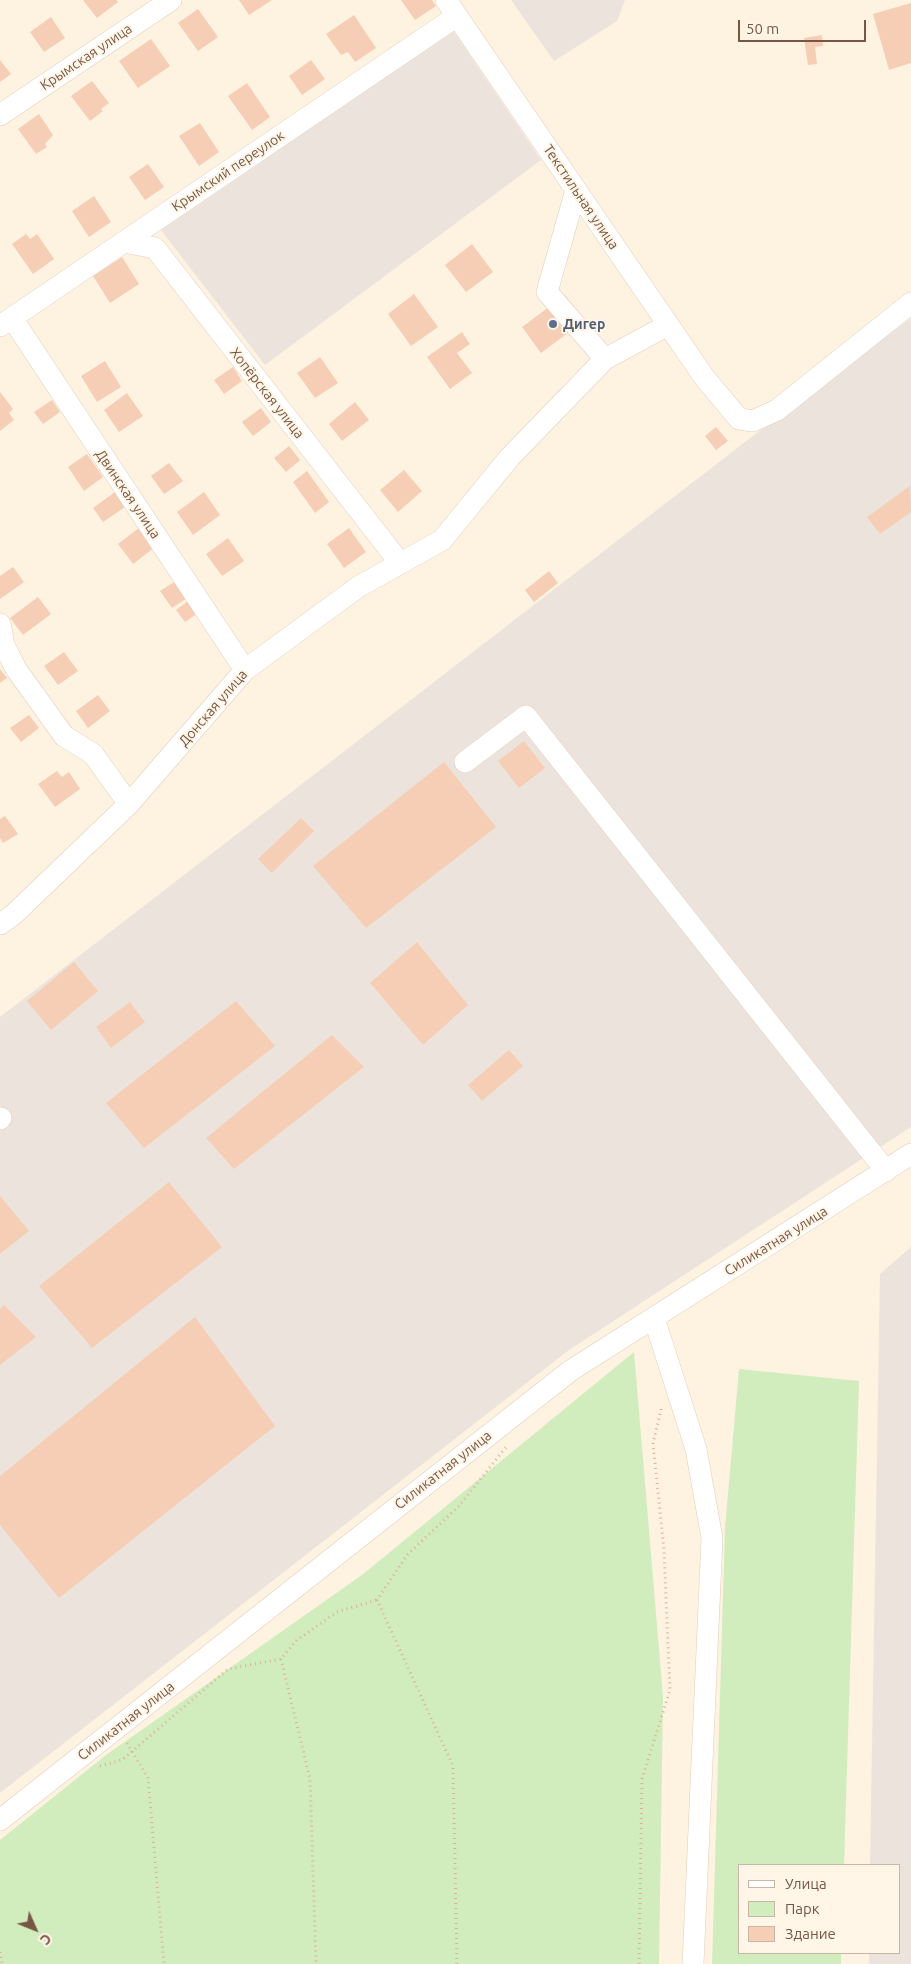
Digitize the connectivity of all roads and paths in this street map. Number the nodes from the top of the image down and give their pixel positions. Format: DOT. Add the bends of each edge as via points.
graph roads {
  1 [pos="171,0"];
  2 [pos="451,8"];
  3 [pos="0,115"];
  4 [pos="576,190"];
  5 [pos="124,242"];
  6 [pos="911,302"];
  7 [pos="6,322"];
  8 [pos="668,326"];
  9 [pos="605,359"];
  10 [pos="400,563"];
  11 [pos="0,624"];
  12 [pos="245,670"];
  13 [pos="465,762"];
  14 [pos="129,804"];
  15 [pos="0,924"];
  16 [pos="911,1154"];
  17 [pos="886,1171"];
  18 [pos="654,1318"];
  19 [pos="671,1371"];
  20 [pos="509,1443"];
  21 [pos="377,1600"];
  22 [pos="281,1659"];
  23 [pos="119,1726"];
  24 [pos="131,1752"];
  25 [pos="96,1767"];
  26 [pos="0,1820"];
  27 [pos="0,1952"];
  28 [pos="2,1964"];
  29 [pos="164,1964"];
  30 [pos="316,1964"];
  31 [pos="457,1964"];
  32 [pos="639,1964"];
  33 [pos="693,1964"];
  1 -- 3 [label="street, Крымская улица"];
  2 -- 4 [label="street, Текстильная улица"];
  2 -- 5 [label="street, Крымский переулок"];
  4 -- 8 [label="street, Текстильная улица"];
  4 -- 9 [label="street" via="547,292"];
  5 -- 7 [label="street, Крымский переулок"];
  5 -- 10 [label="street, Хопёрская улица" via="155,248"];
  6 -- 8 [label="street, Текстильная улица" via="777,410 753,421 739,419 704,378"];
  7 -- 12 [label="street, Двинская улица"];
  8 -- 9 [label="street, Донская улица"];
  9 -- 10 [label="street, Донская улица" via="510,457 442,540"];
  10 -- 12 [label="street, Донская улица" via="358,587"];
  11 -- 14 [label="street" via="4,645 16,668 64,736 92,754"];
  12 -- 14 [label="street, Донская улица"];
  13 -- 17 [label="street" via="526,716"];
  14 -- 15 [label="street, Донская улица"];
  16 -- 17 [label="street, Силикатная улица"];
  17 -- 18 [label="street, Силикатная улица"];
  18 -- 19 [label="street"];
  18 -- 23 [label="street, Силикатная улица" via="570,1371"];
  19 -- 32 [label="path" via="653,1443 664,1550 670,1690 642,1779"];
  19 -- 33 [label="street" via="696,1449 712,1538"];
  20 -- 21 [label="path" via="459,1506 406,1555"];
  21 -- 22 [label="path" via="337,1612 297,1640"];
  21 -- 31 [label="path" via="453,1766"];
  22 -- 24 [label="path" via="228,1669"];
  22 -- 30 [label="path" via="310,1779"];
  23 -- 24 [label="path"];
  23 -- 26 [label="street, Силикатная улица"];
  24 -- 25 [label="path" via="122,1760"];
  24 -- 29 [label="path" via="148,1778"];
  27 -- 28 [label="path"];
}
